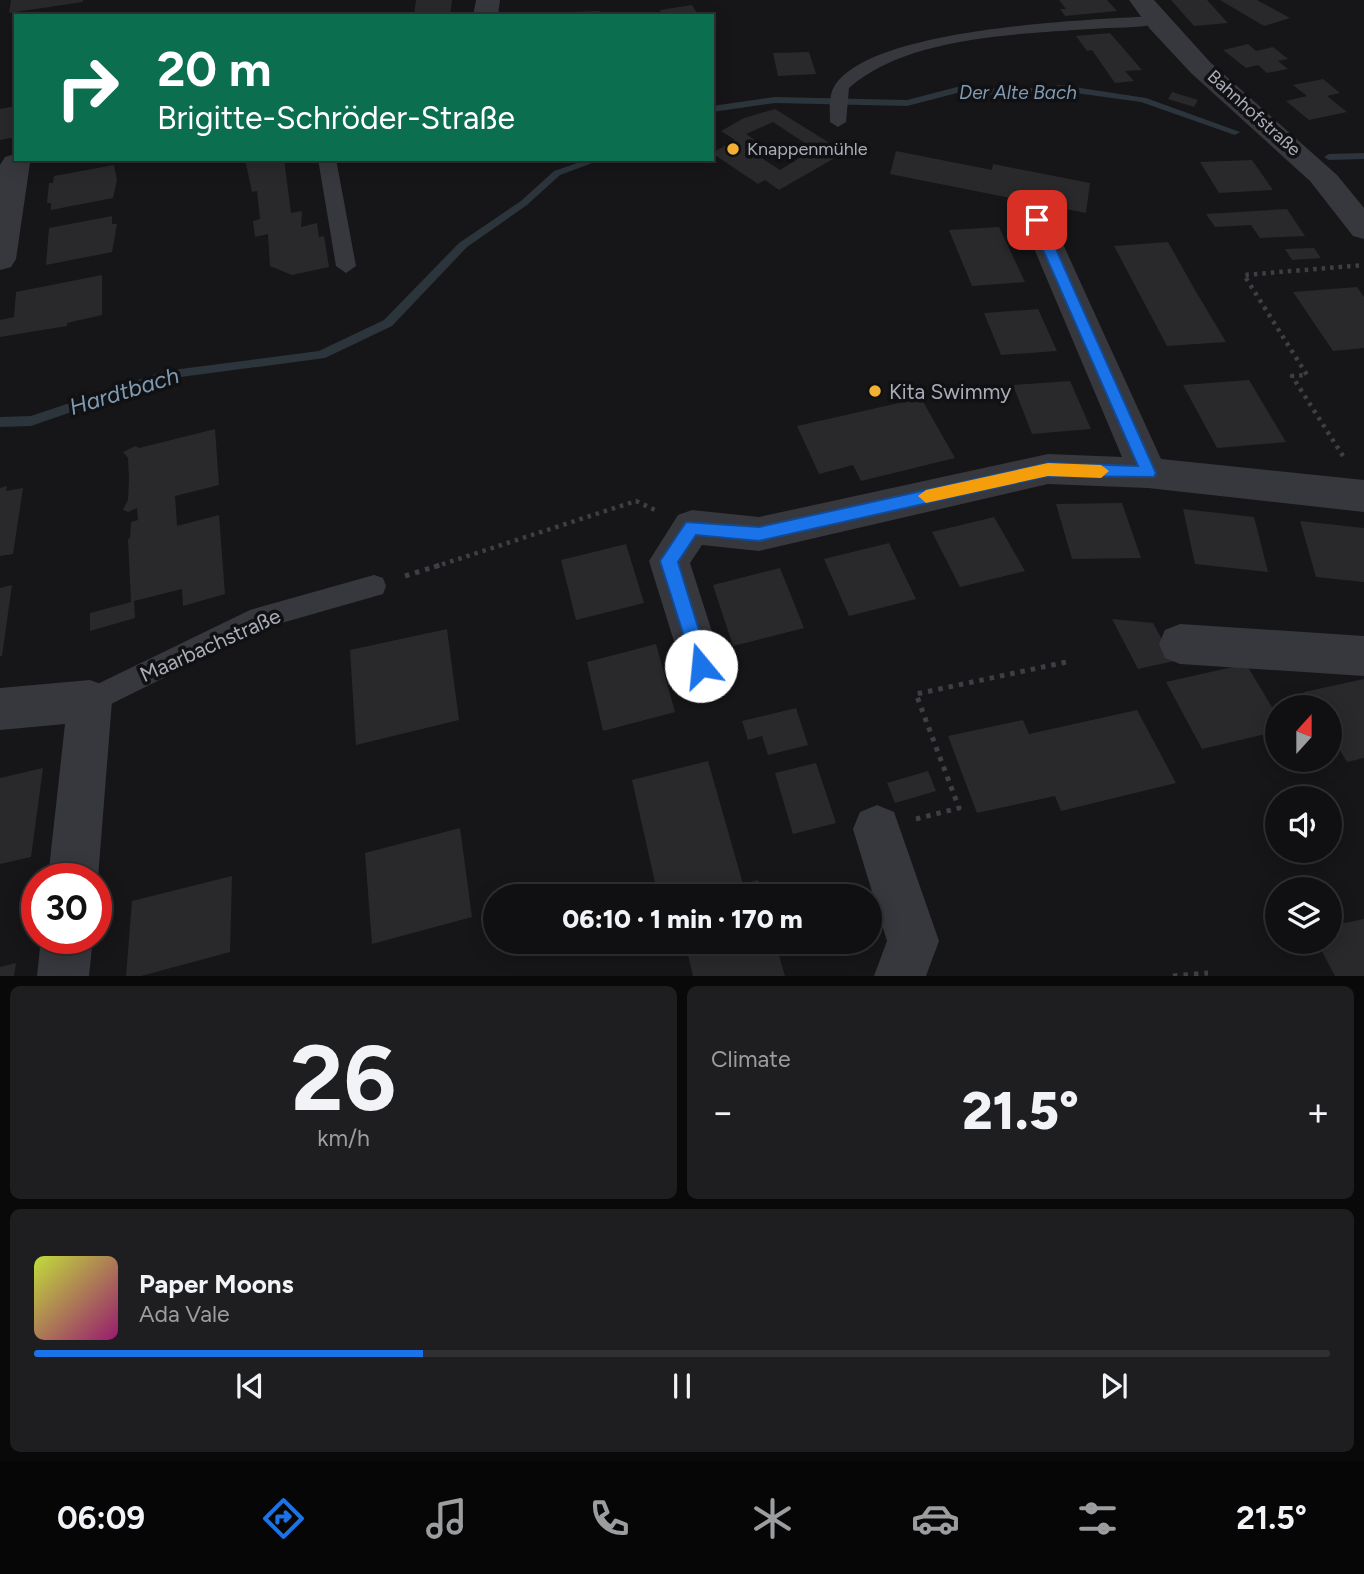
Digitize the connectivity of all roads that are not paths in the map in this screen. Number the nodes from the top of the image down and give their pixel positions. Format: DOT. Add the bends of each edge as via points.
graph roads {
  1 [pos="1148,10"];
  2 [pos="838,117"];
  3 [pos="327,161"];
  4 [pos="17,163"];
  5 [pos="1037,220"];
  6 [pos="1364,229"];
  7 [pos="0,259"];
  8 [pos="346,266"];
  9 [pos="1148,473"];
  10 [pos="1357,481"];
  11 [pos="374,586"];
  12 [pos="1180,644"];
  13 [pos="1364,656"];
  14 [pos="701,666"];
  15 [pos="90,701"];
  16 [pos="0,709"];
  17 [pos="877,829"];
  18 [pos="74,863"];
  19 [pos="65,954"];
  20 [pos="63,975"];
  21 [pos="900,975"];
  1 -- 2 [label="lane" via="944,40 856,71 838,94"];
  1 -- 6 [label="street, Bahnhofstraße" via="1213,77 1316,170"];
  3 -- 8 [label="lane"];
  4 -- 7 [label="street"];
  5 -- 9 [label="street"];
  9 -- 10 [label="street"];
  9 -- 14 [label="street" via="1048,470 759,534 692,527 669,561"];
  11 -- 15 [label="lane, Maarbachstraße" via="259,618"];
  12 -- 13 [label="street"];
  15 -- 16 [label="street, Maarbachstraße"];
  15 -- 18 [label="street"];
  17 -- 21 [label="street" via="913,941"];
  19 -- 20 [label="street"];
}
